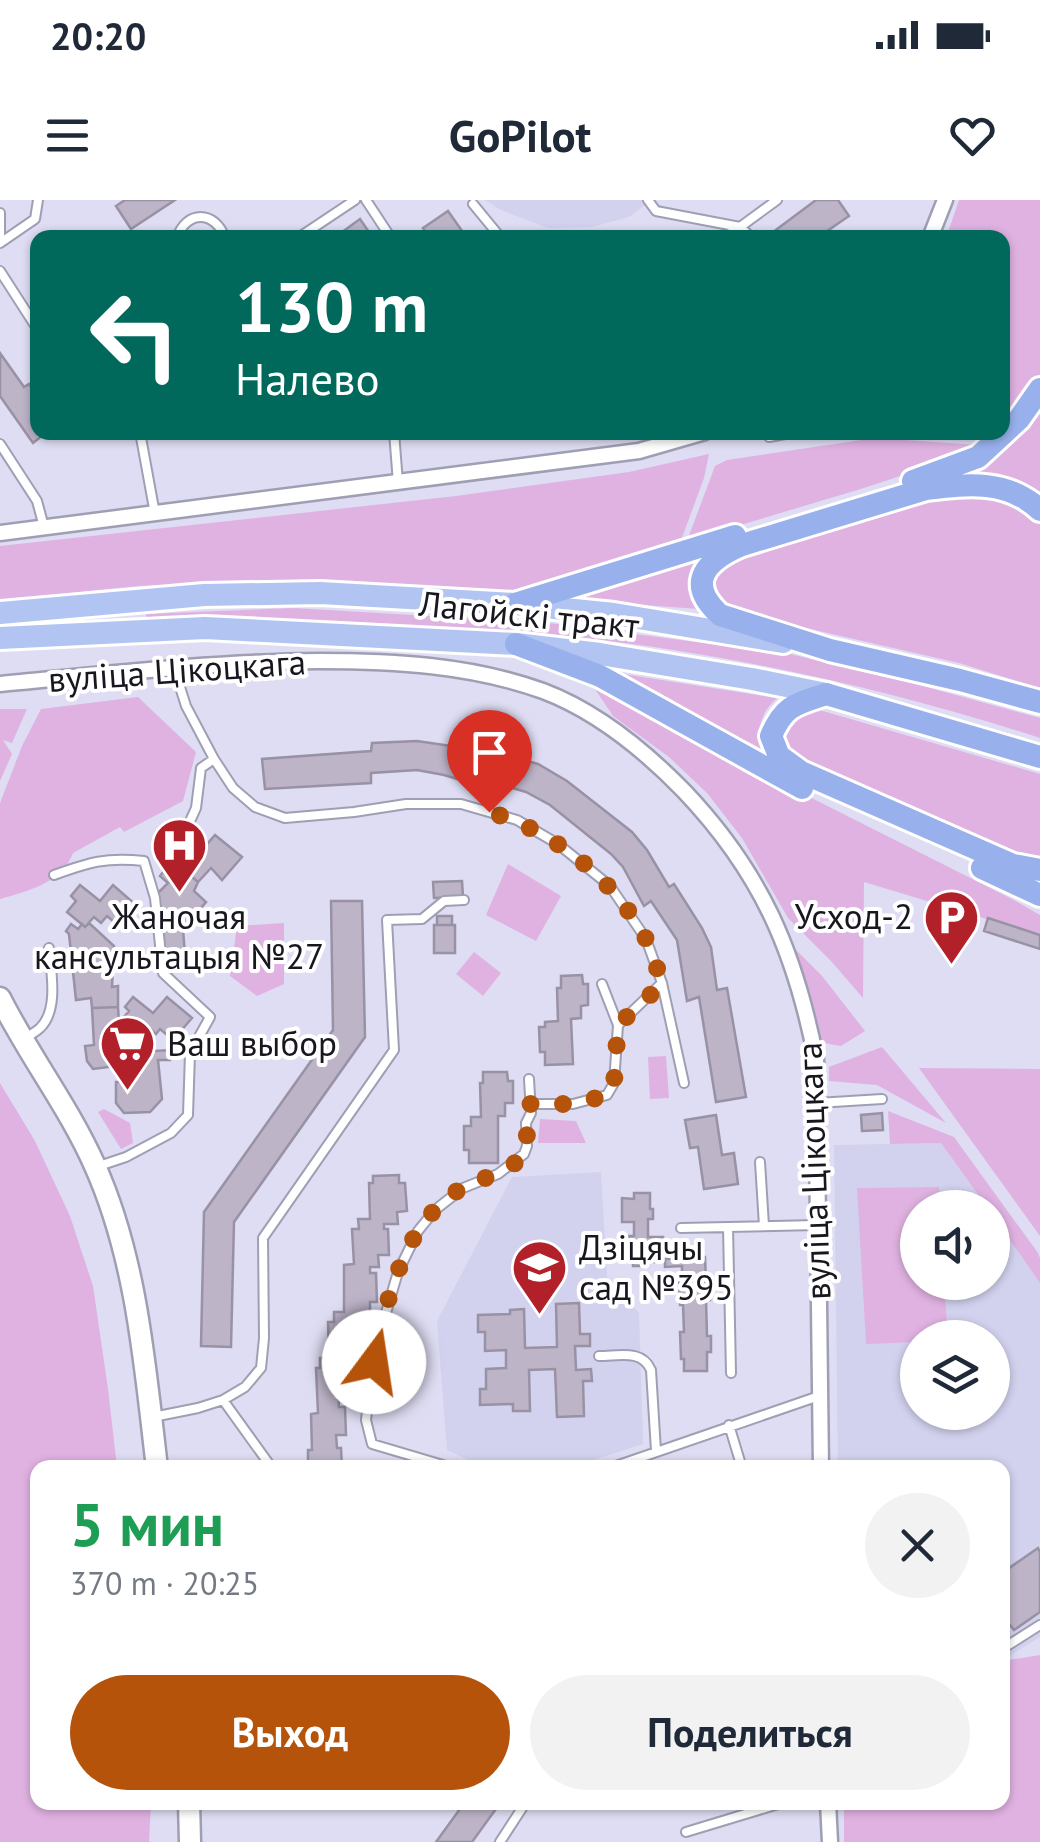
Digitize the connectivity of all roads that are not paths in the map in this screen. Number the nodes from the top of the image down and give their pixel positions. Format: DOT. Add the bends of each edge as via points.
graph roads {
  1 [pos="38,200"];
  2 [pos="355,200"];
  3 [pos="366,200"];
  4 [pos="648,200"];
  5 [pos="777,200"];
  6 [pos="945,200"];
  7 [pos="473,204"];
  8 [pos="0,213"];
  9 [pos="740,228"];
  10 [pos="179,230"];
  11 [pos="221,230"];
  12 [pos="310,230"];
  13 [pos="386,230"];
  14 [pos="494,230"];
  15 [pos="736,230"];
  16 [pos="742,230"];
  17 [pos="933,230"];
  18 [pos="0,241"];
  19 [pos="0,272"];
  20 [pos="30,318"];
  21 [pos="1040,389"];
  22 [pos="1010,427"];
  23 [pos="141,440"];
  24 [pos="395,440"];
  25 [pos="677,440"];
  26 [pos="996,440"];
  27 [pos="0,444"];
  28 [pos="398,484"];
  29 [pos="1040,510"];
  30 [pos="152,514"];
  31 [pos="44,526"];
  32 [pos="0,533"];
  33 [pos="515,604"];
  34 [pos="0,613"];
  35 [pos="0,638"];
  36 [pos="516,644"];
  37 [pos="830,650"];
  38 [pos="177,667"];
  39 [pos="0,684"];
  40 [pos="826,694"];
  41 [pos="1040,702"];
  42 [pos="1040,756"];
  43 [pos="214,759"];
  44 [pos="186,830"];
  45 [pos="1040,870"];
  46 [pos="54,876"];
  47 [pos="1040,895"];
  48 [pos="464,900"];
  49 [pos="50,948"];
  50 [pos="602,984"];
  51 [pos="662,984"];
  52 [pos="0,998"];
  53 [pos="618,1025"];
  54 [pos="22,1040"];
  55 [pos="529,1079"];
  56 [pos="684,1082"];
  57 [pos="882,1099"];
  58 [pos="818,1103"];
  59 [pos="530,1104"];
  60 [pos="760,1162"];
  61 [pos="96,1167"];
  62 [pos="817,1225"];
  63 [pos="764,1226"];
  64 [pos="728,1227"];
  65 [pos="681,1228"];
  66 [pos="599,1356"];
  67 [pos="731,1373"];
  68 [pos="819,1396"];
  69 [pos="223,1400"];
  70 [pos="151,1417"];
  71 [pos="730,1425"];
  72 [pos="656,1451"];
  73 [pos="157,1460"];
  74 [pos="266,1460"];
  75 [pos="421,1460"];
  76 [pos="632,1460"];
  77 [pos="740,1460"];
  78 [pos="821,1460"];
  79 [pos="1040,1625"];
  80 [pos="1010,1644"];
  81 [pos="189,1810"];
  82 [pos="521,1810"];
  83 [pos="759,1810"];
  84 [pos="828,1810"];
  85 [pos="686,1832"];
  86 [pos="190,1842"];
  87 [pos="500,1842"];
  88 [pos="830,1842"];
  1 -- 18 [label="lane" via="34,219"];
  2 -- 12 [label="lane"];
  3 -- 13 [label="lane"];
  4 -- 9 [label="lane" via="656,211"];
  5 -- 9 [label="lane"];
  6 -- 17 [label="street"];
  7 -- 14 [label="lane"];
  8 -- 18 [label="lane"];
  9 -- 15 [label="lane"];
  9 -- 16 [label="lane"];
  10 -- 11 [label="lane" via="200,217"];
  19 -- 20 [label="lane"];
  21 -- 22 [label="highway"];
  23 -- 30 [label="lane"];
  24 -- 28 [label="lane"];
  25 -- 28 [label="street"];
  26 -- 33 [label="highway" via="978,457 940,472"];
  27 -- 31 [label="lane" via="37,501"];
  28 -- 30 [label="street"];
  29 -- 37 [label="highway" via="999,486 926,489 742,544 708,565 703,594 720,616"];
  30 -- 31 [label="street"];
  31 -- 32 [label="street"];
  33 -- 34 [label="main road, Лагойскі тракт" via="301,593"];
  33 -- 37 [label="main road, Лагойскі тракт"];
  35 -- 36 [label="main road, Лагойскі тракт" via="206,628"];
  36 -- 40 [label="main road, Лагойскі тракт"];
  36 -- 47 [label="highway" via="600,676 796,785"];
  37 -- 41 [label="highway, Лагойскі тракт"];
  38 -- 39 [label="street, вуліца Цікоцкага"];
  38 -- 43 [label="lane" via="186,706"];
  38 -- 58 [label="street, вуліца Цікоцкага" via="380,661 476,672 545,692 610,726 713,822 758,889 806,1004"];
  40 -- 42 [label="highway, Лагойскі тракт"];
  40 -- 45 [label="highway" via="780,715 771,736 778,756 960,842"];
  43 -- 44 [label="lane" via="201,768"];
  43 -- 51 [label="lane" via="255,807 285,818 461,804 517,820 610,886 646,939"];
  46 -- 61 [label="lane" via="114,858 144,862 163,973 210,1018 190,1054 188,1115 171,1133"];
  48 -- 69 [label="lane" via="444,901 422,919 387,920 394,1050 262,1238 260,1368 245,1388"];
  49 -- 54 [label="lane" via="48,1016"];
  50 -- 53 [label="lane"];
  51 -- 53 [label="lane"];
  51 -- 56 [label="lane"];
  52 -- 54 [label="main road"];
  53 -- 59 [label="lane" via="608,1095"];
  54 -- 61 [label="main road"];
  55 -- 59 [label="lane"];
  57 -- 58 [label="lane"];
  58 -- 62 [label="street, вуліца Цікоцкага"];
  59 -- 75 [label="lane" via="524,1154 435,1210 398,1272 370,1376 366,1420 372,1444"];
  60 -- 63 [label="lane"];
  61 -- 70 [label="main road" via="128,1270"];
  62 -- 63 [label="lane"];
  62 -- 68 [label="street, вуліца Цікоцкага"];
  63 -- 64 [label="lane"];
  64 -- 65 [label="lane"];
  64 -- 67 [label="lane"];
  66 -- 72 [label="lane" via="634,1355 648,1363"];
  68 -- 71 [label="lane"];
  68 -- 78 [label="street, вуліца Цікоцкага"];
  69 -- 70 [label="lane"];
  69 -- 74 [label="lane"];
  70 -- 73 [label="main road"];
  71 -- 72 [label="lane"];
  71 -- 77 [label="lane"];
  72 -- 76 [label="lane"];
  79 -- 80 [label="lane"];
  81 -- 86 [label="main road"];
  82 -- 87 [label="lane"];
  83 -- 85 [label="lane"];
  84 -- 88 [label="street"];
}
